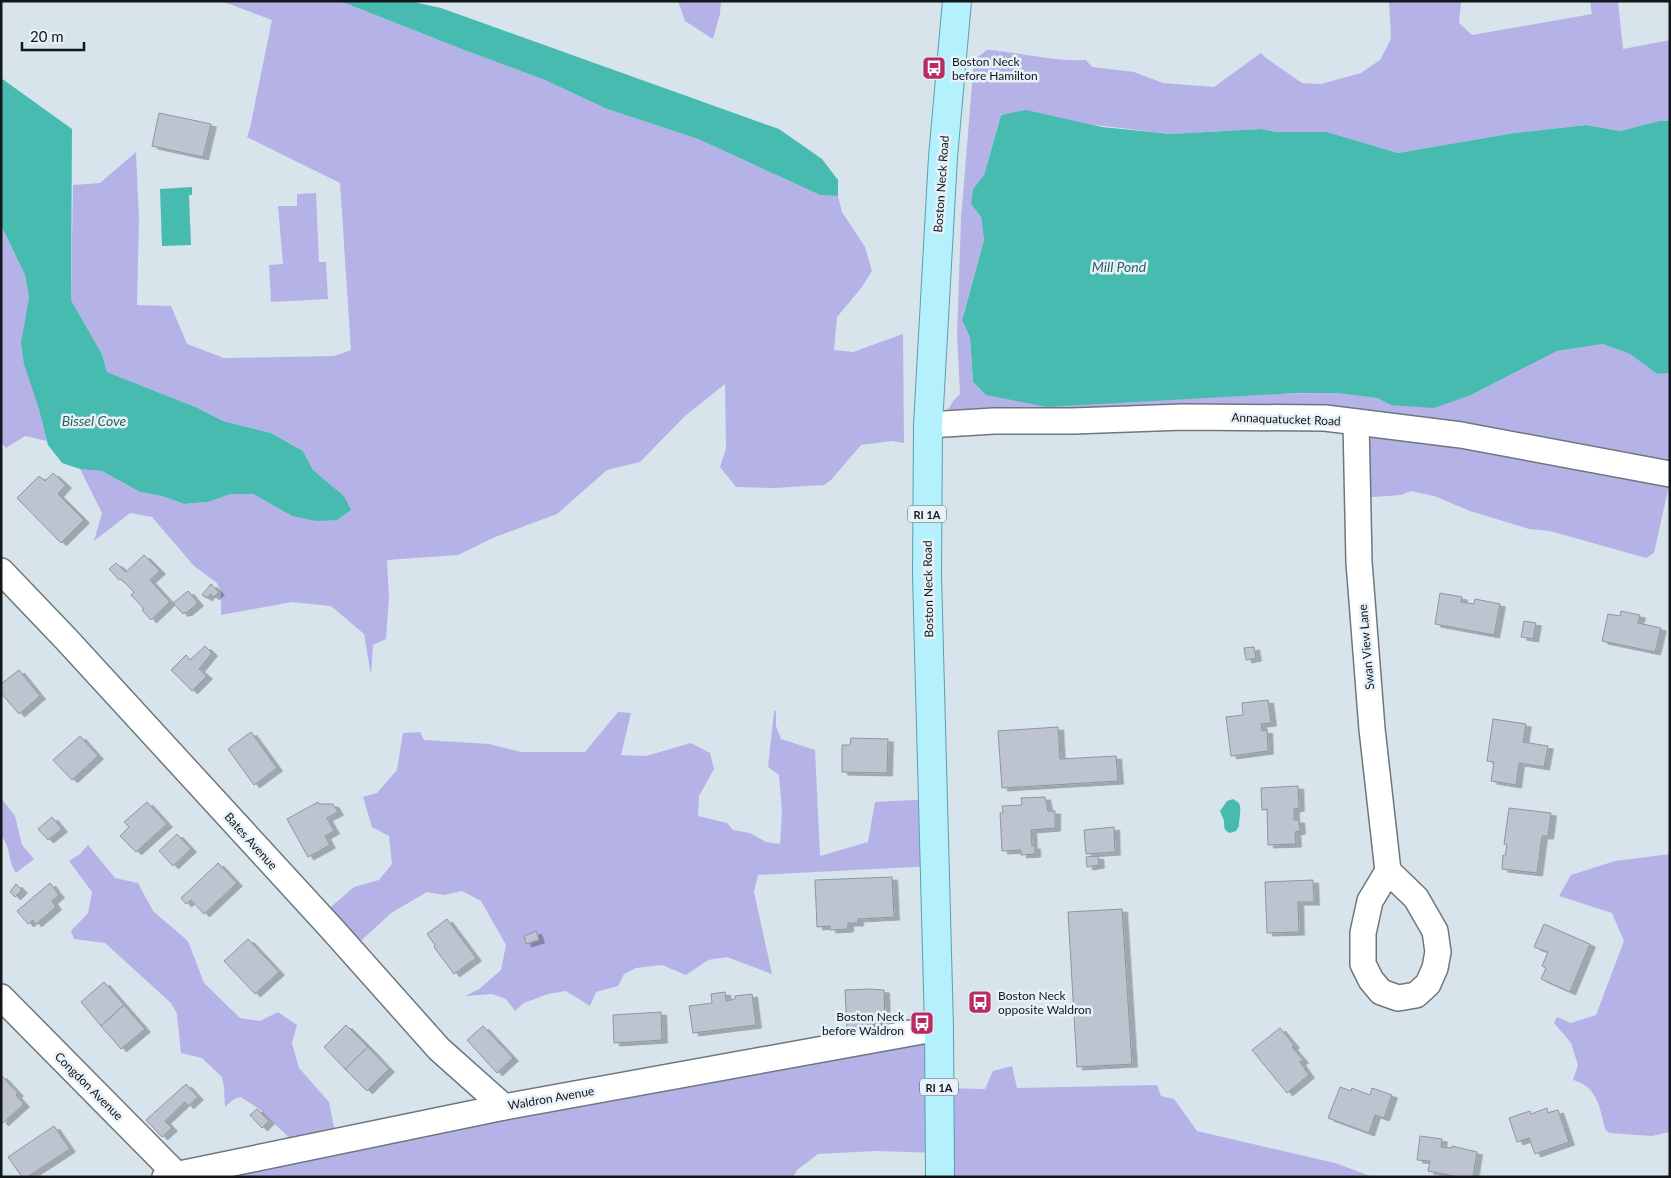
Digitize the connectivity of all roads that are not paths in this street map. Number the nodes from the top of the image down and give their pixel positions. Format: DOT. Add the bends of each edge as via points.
graph roads {
  1 [pos="957,1"];
  2 [pos="1356,422"];
  3 [pos="928,425"];
  4 [pos="1670,474"];
  5 [pos="1,572"];
  6 [pos="1388,871"];
  7 [pos="1,997"];
  8 [pos="939,1028"];
  9 [pos="504,1107"];
  10 [pos="171,1176"];
  11 [pos="940,1177"];
  1 -- 3 [label="main road, Boston Neck Road / RI 1A" via="943,157"];
  2 -- 3 [label="street, Annaquatucket Road" via="1325,418 1183,417"];
  2 -- 4 [label="street, Annaquatucket Road" via="1461,435"];
  2 -- 6 [label="street, Swan View Lane" via="1359,562 1372,729"];
  3 -- 8 [label="main road, Boston Neck Road / RI 1A" via="927,575"];
  5 -- 9 [label="street, Bates Avenue" via="67,640 439,1049"];
  6 -- 6 [label="street" via="1416,898 1435,931 1438,952 1428,984 1416,995 1398,998 1381,992 1364,964 1363,933 1370,900"];
  7 -- 10 [label="street, Congdon Avenue"];
  8 -- 9 [label="street, Waldron Avenue"];
  8 -- 11 [label="main road, Boston Neck Road / RI 1A"];
  9 -- 10 [label="street, Waldron Avenue"];
}
